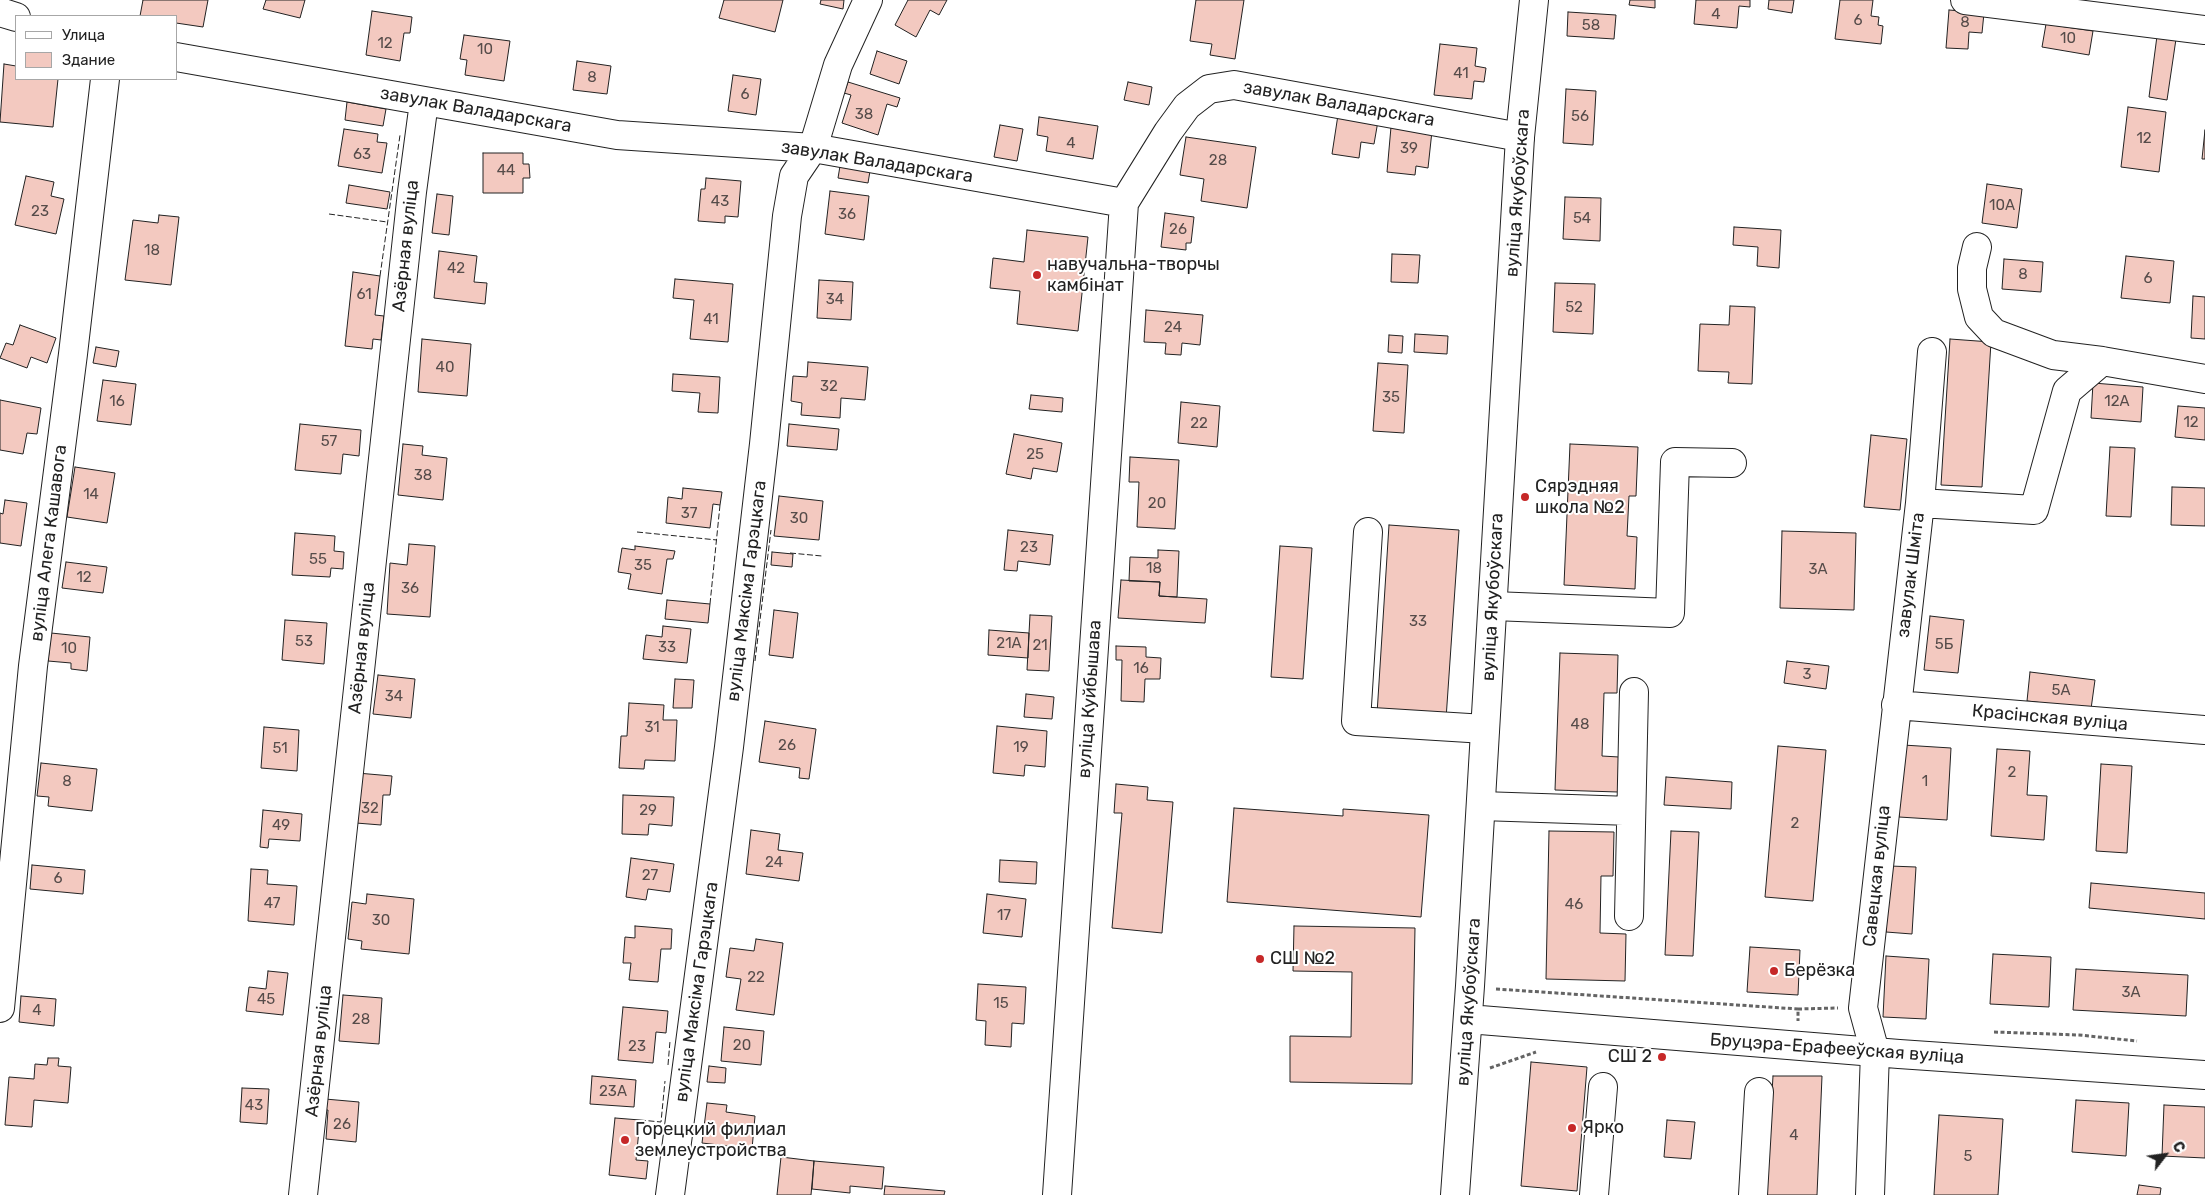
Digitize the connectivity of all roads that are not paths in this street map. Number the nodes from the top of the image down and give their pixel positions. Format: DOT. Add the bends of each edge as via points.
graph roads {
  1 [pos="868,0"];
  2 [pos="1534,0"];
  3 [pos="1965,0"];
  4 [pos="0,12"];
  5 [pos="15,17"];
  6 [pos="2205,30"];
  7 [pos="178,57"];
  8 [pos="105,80"];
  9 [pos="424,102"];
  10 [pos="1520,137"];
  11 [pos="813,148"];
  12 [pos="1124,203"];
  13 [pos="1976,247"];
  14 [pos="1932,352"];
  15 [pos="2102,361"];
  16 [pos="2205,378"];
  17 [pos="1732,463"];
  18 [pos="1920,503"];
  19 [pos="1368,532"];
  20 [pos="1493,606"];
  21 [pos="1634,692"];
  22 [pos="1896,705"];
  23 [pos="1486,729"];
  24 [pos="2205,730"];
  25 [pos="1481,806"];
  26 [pos="1631,811"];
  27 [pos="1629,916"];
  28 [pos="0,1008"];
  29 [pos="1468,1019"];
  30 [pos="1875,1052"];
  31 [pos="2205,1075"];
  32 [pos="1603,1087"];
  33 [pos="1759,1092"];
  34 [pos="303,1195"];
  35 [pos="670,1195"];
  36 [pos="1057,1195"];
  37 [pos="1455,1195"];
  38 [pos="1594,1195"];
  39 [pos="1753,1195"];
  40 [pos="1870,1195"];
  1 -- 11 [label="street, вуліца Максіма Гарэцкага" via="838,65"];
  2 -- 10 [label="street, вуліца Якубоўскага"];
  3 -- 6 [label="street"];
  4 -- 5 [label="street"];
  7 -- 9 [label="street, завулак Валадарскага"];
  8 -- 28 [label="street, вуліца Алега Кашавога" via="33,666"];
  9 -- 11 [label="street, завулак Валадарскага" via="617,135"];
  9 -- 34 [label="street, Азёрная вуліца"];
  10 -- 12 [label="street, завулак Валадарскага" via="1234,85 1209,89 1187,106"];
  10 -- 20 [label="street, вуліца Якубоўскага"];
  11 -- 12 [label="street, завулак Валадарскага"];
  11 -- 35 [label="street, вуліца Максіма Гарэцкага" via="794,176 787,216 729,747"];
  12 -- 36 [label="street, вуліца Куйбышава"];
  13 -- 15 [label="street" via="1972,289 1978,317 1994,333 2053,355"];
  14 -- 18 [label="street"];
  15 -- 16 [label="street"];
  15 -- 18 [label="street, завулак Шміта" via="2067,391 2034,510"];
  17 -- 20 [label="street" via="1675,462 1670,613"];
  18 -- 22 [label="street, завулак Шміта"];
  19 -- 23 [label="street" via="1356,721"];
  20 -- 23 [label="street, вуліца Якубоўскага"];
  21 -- 26 [label="street"];
  22 -- 24 [label="street, Красінская вуліца"];
  22 -- 30 [label="street, Савецкая вуліца" via="1863,1008"];
  23 -- 25 [label="street, вуліца Якубоўскага"];
  25 -- 26 [label="street"];
  25 -- 29 [label="street, вуліца Якубоўскага"];
  26 -- 27 [label="street"];
  29 -- 30 [label="street, Бруцэра-Ерафееўская вуліца"];
  29 -- 37 [label="street, вуліца Якубоўскага"];
  30 -- 31 [label="street, Бруцэра-Ерафееўская вуліца"];
  30 -- 40 [label="street, Савецкая вуліца"];
  32 -- 38 [label="street"];
  33 -- 39 [label="street"];
}
